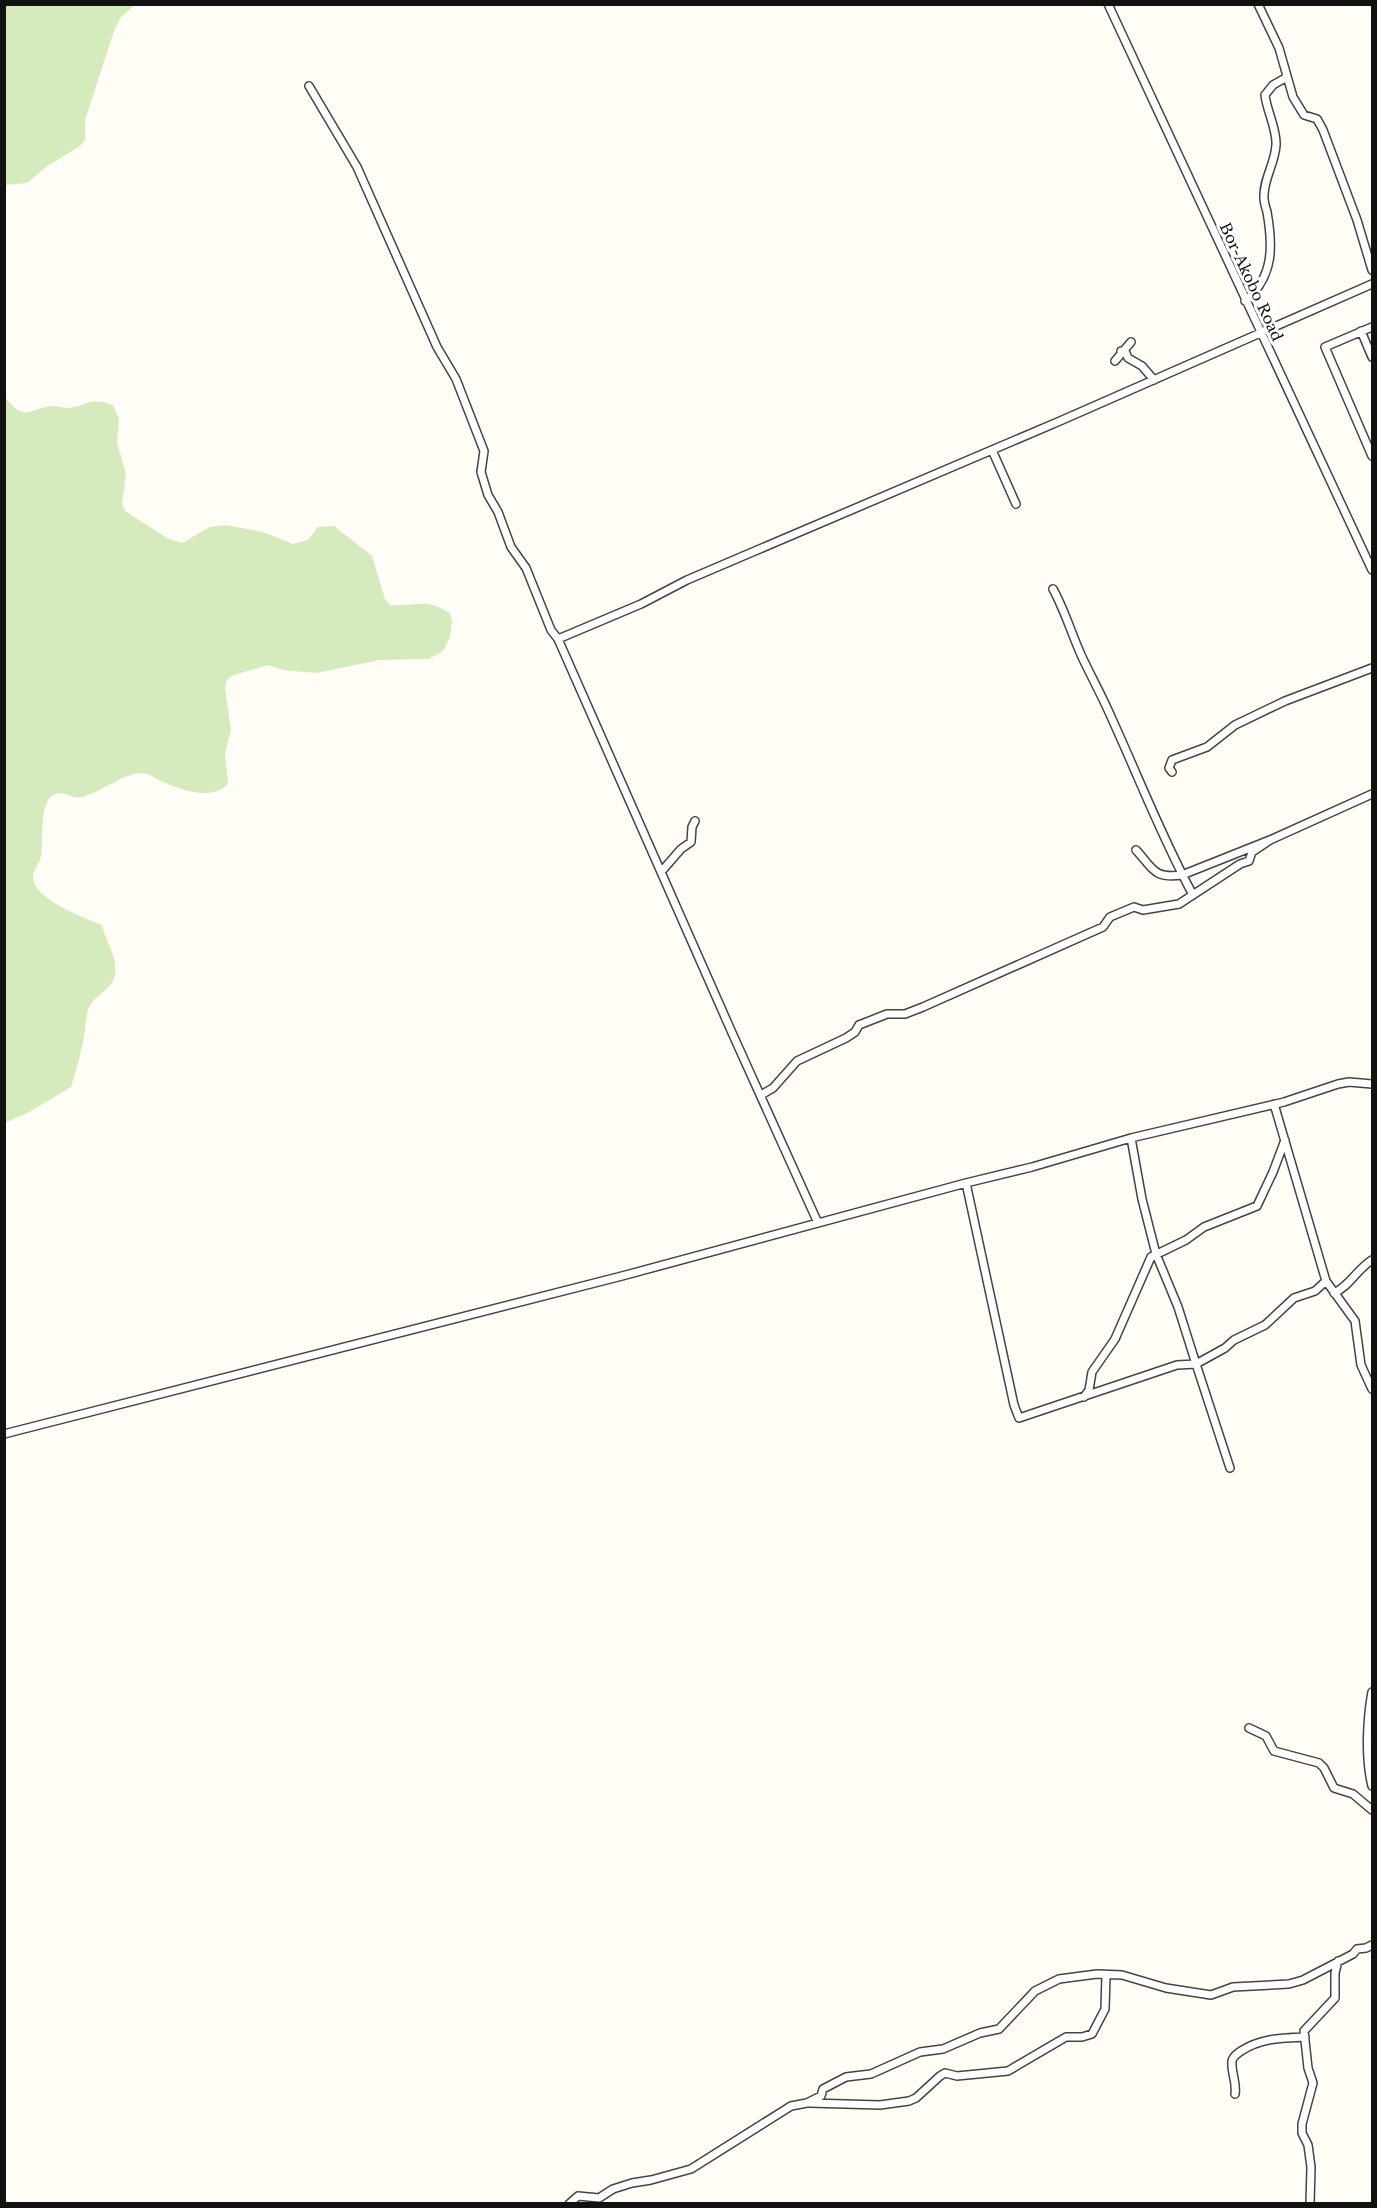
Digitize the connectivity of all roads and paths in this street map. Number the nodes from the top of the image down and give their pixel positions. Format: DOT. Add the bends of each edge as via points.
graph roads {
  1 [pos="1108,4"];
  2 [pos="1258,4"];
  3 [pos="1287,77"];
  4 [pos="309,86"];
  5 [pos="1372,270"];
  6 [pos="1372,284"];
  7 [pos="1245,300"];
  8 [pos="1372,327"];
  9 [pos="1361,332"];
  10 [pos="1260,333"];
  11 [pos="1131,342"];
  12 [pos="1121,351"];
  13 [pos="1372,357"];
  14 [pos="1115,361"];
  15 [pos="1154,380"];
  16 [pos="992,450"];
  17 [pos="1372,456"];
  18 [pos="1016,504"];
  19 [pos="1372,570"];
  20 [pos="1053,589"];
  21 [pos="558,639"];
  22 [pos="1372,668"];
  23 [pos="1172,772"];
  24 [pos="1372,794"];
  25 [pos="695,820"];
  26 [pos="1270,840"];
  27 [pos="1136,850"];
  28 [pos="661,872"];
  29 [pos="1182,875"];
  30 [pos="1193,895"];
  31 [pos="1372,1084"];
  32 [pos="761,1095"];
  33 [pos="1274,1104"];
  34 [pos="1131,1138"];
  35 [pos="1285,1140"];
  36 [pos="966,1183"];
  37 [pos="818,1223"];
  38 [pos="1156,1254"];
  39 [pos="1372,1260"];
  40 [pos="1326,1281"];
  41 [pos="1334,1293"];
  42 [pos="1196,1364"];
  43 [pos="1372,1389"];
  44 [pos="1084,1397"];
  45 [pos="4,1434"];
  46 [pos="1230,1468"];
  47 [pos="1372,1692"];
  48 [pos="1249,1728"];
  49 [pos="1372,1786"];
  50 [pos="1372,1810"];
  51 [pos="1372,1946"];
  52 [pos="1338,1961"];
  53 [pos="1106,1974"];
  54 [pos="1305,2037"];
  55 [pos="1235,2094"];
  56 [pos="807,2103"];
  57 [pos="569,2204"];
  58 [pos="1310,2204"];
  1 -- 7 [label="street, Bor-Akobo Road"];
  2 -- 3 [label="street" via="1278,44"];
  3 -- 5 [label="street" via="1304,115 1314,117 1322,126"];
  3 -- 7 [label="street" via="1273,85 1265,96 1276,143 1264,198 1271,249 1269,270"];
  4 -- 21 [label="street" via="357,167 437,346 456,379 484,452 481,472 488,495"];
  6 -- 10 [label="street"];
  7 -- 10 [label="street, Bor-Akobo Road"];
  8 -- 9 [label="street"];
  9 -- 13 [label="street"];
  9 -- 17 [label="street" via="1325,347"];
  10 -- 15 [label="street"];
  10 -- 19 [label="street, Bor-Akobo Road"];
  11 -- 12 [label="street"];
  12 -- 14 [label="street"];
  12 -- 15 [label="street"];
  15 -- 16 [label="street"];
  16 -- 18 [label="street"];
  16 -- 21 [label="street"];
  20 -- 29 [label="street"];
  21 -- 28 [label="street"];
  22 -- 23 [label="street" via="1284,701 1234,725 1207,747 1173,760 1169,768"];
  24 -- 26 [label="street"];
  25 -- 28 [label="street" via="691,842"];
  26 -- 29 [label="street"];
  26 -- 30 [label="street" via="1252,852 1249,861"];
  27 -- 29 [label="street" via="1156,873"];
  28 -- 32 [label="street"];
  29 -- 30 [label="street"];
  30 -- 32 [label="street" via="1179,904 1143,910 1134,907 1110,917 1103,927 905,1014 887,1014 859,1025 846,1038 797,1061 773,1088"];
  31 -- 33 [label="street" via="1338,1084"];
  32 -- 37 [label="street"];
  33 -- 34 [label="street"];
  33 -- 35 [label="street"];
  34 -- 36 [label="street"];
  34 -- 38 [label="street"];
  35 -- 38 [label="street" via="1257,1206 1204,1227"];
  35 -- 40 [label="street"];
  36 -- 37 [label="street"];
  36 -- 44 [label="street" via="1019,1418"];
  37 -- 45 [label="street"];
  38 -- 42 [label="street"];
  38 -- 44 [label="street" via="1151,1257 1115,1339 1092,1372"];
  39 -- 41 [label="street" via="1344,1289"];
  40 -- 41 [label="street"];
  40 -- 42 [label="street" via="1315,1291 1294,1298 1265,1325"];
  41 -- 43 [label="street" via="1355,1322 1361,1365"];
  42 -- 44 [label="street" via="1177,1365"];
  42 -- 46 [label="street"];
  47 -- 49 [label="street" via="1368,1760"];
  48 -- 50 [label="street" via="1263,1734 1274,1751 1319,1763 1334,1788 1353,1794"];
  51 -- 52 [label="street" via="1357,1948"];
  52 -- 53 [label="street" via="1289,1984 1233,1987 1211,1995"];
  52 -- 54 [label="street" via="1335,1998 1304,2031"];
  53 -- 56 [label="street" via="1059,1979 1035,1991 999,2029 943,2049 920,2052 871,2074 846,2077"];
  53 -- 56 [label="street" via="1105,2009 1092,2034 1066,2037 1008,2071 957,2076 945,2073 909,2101 880,2105"];
  54 -- 55 [label="street" via="1270,2038 1234,2056"];
  54 -- 58 [label="street" via="1313,2083 1302,2124 1311,2167"];
  56 -- 57 [label="street" via="791,2106 692,2169 613,2189 599,2198 578,2196"];
}
